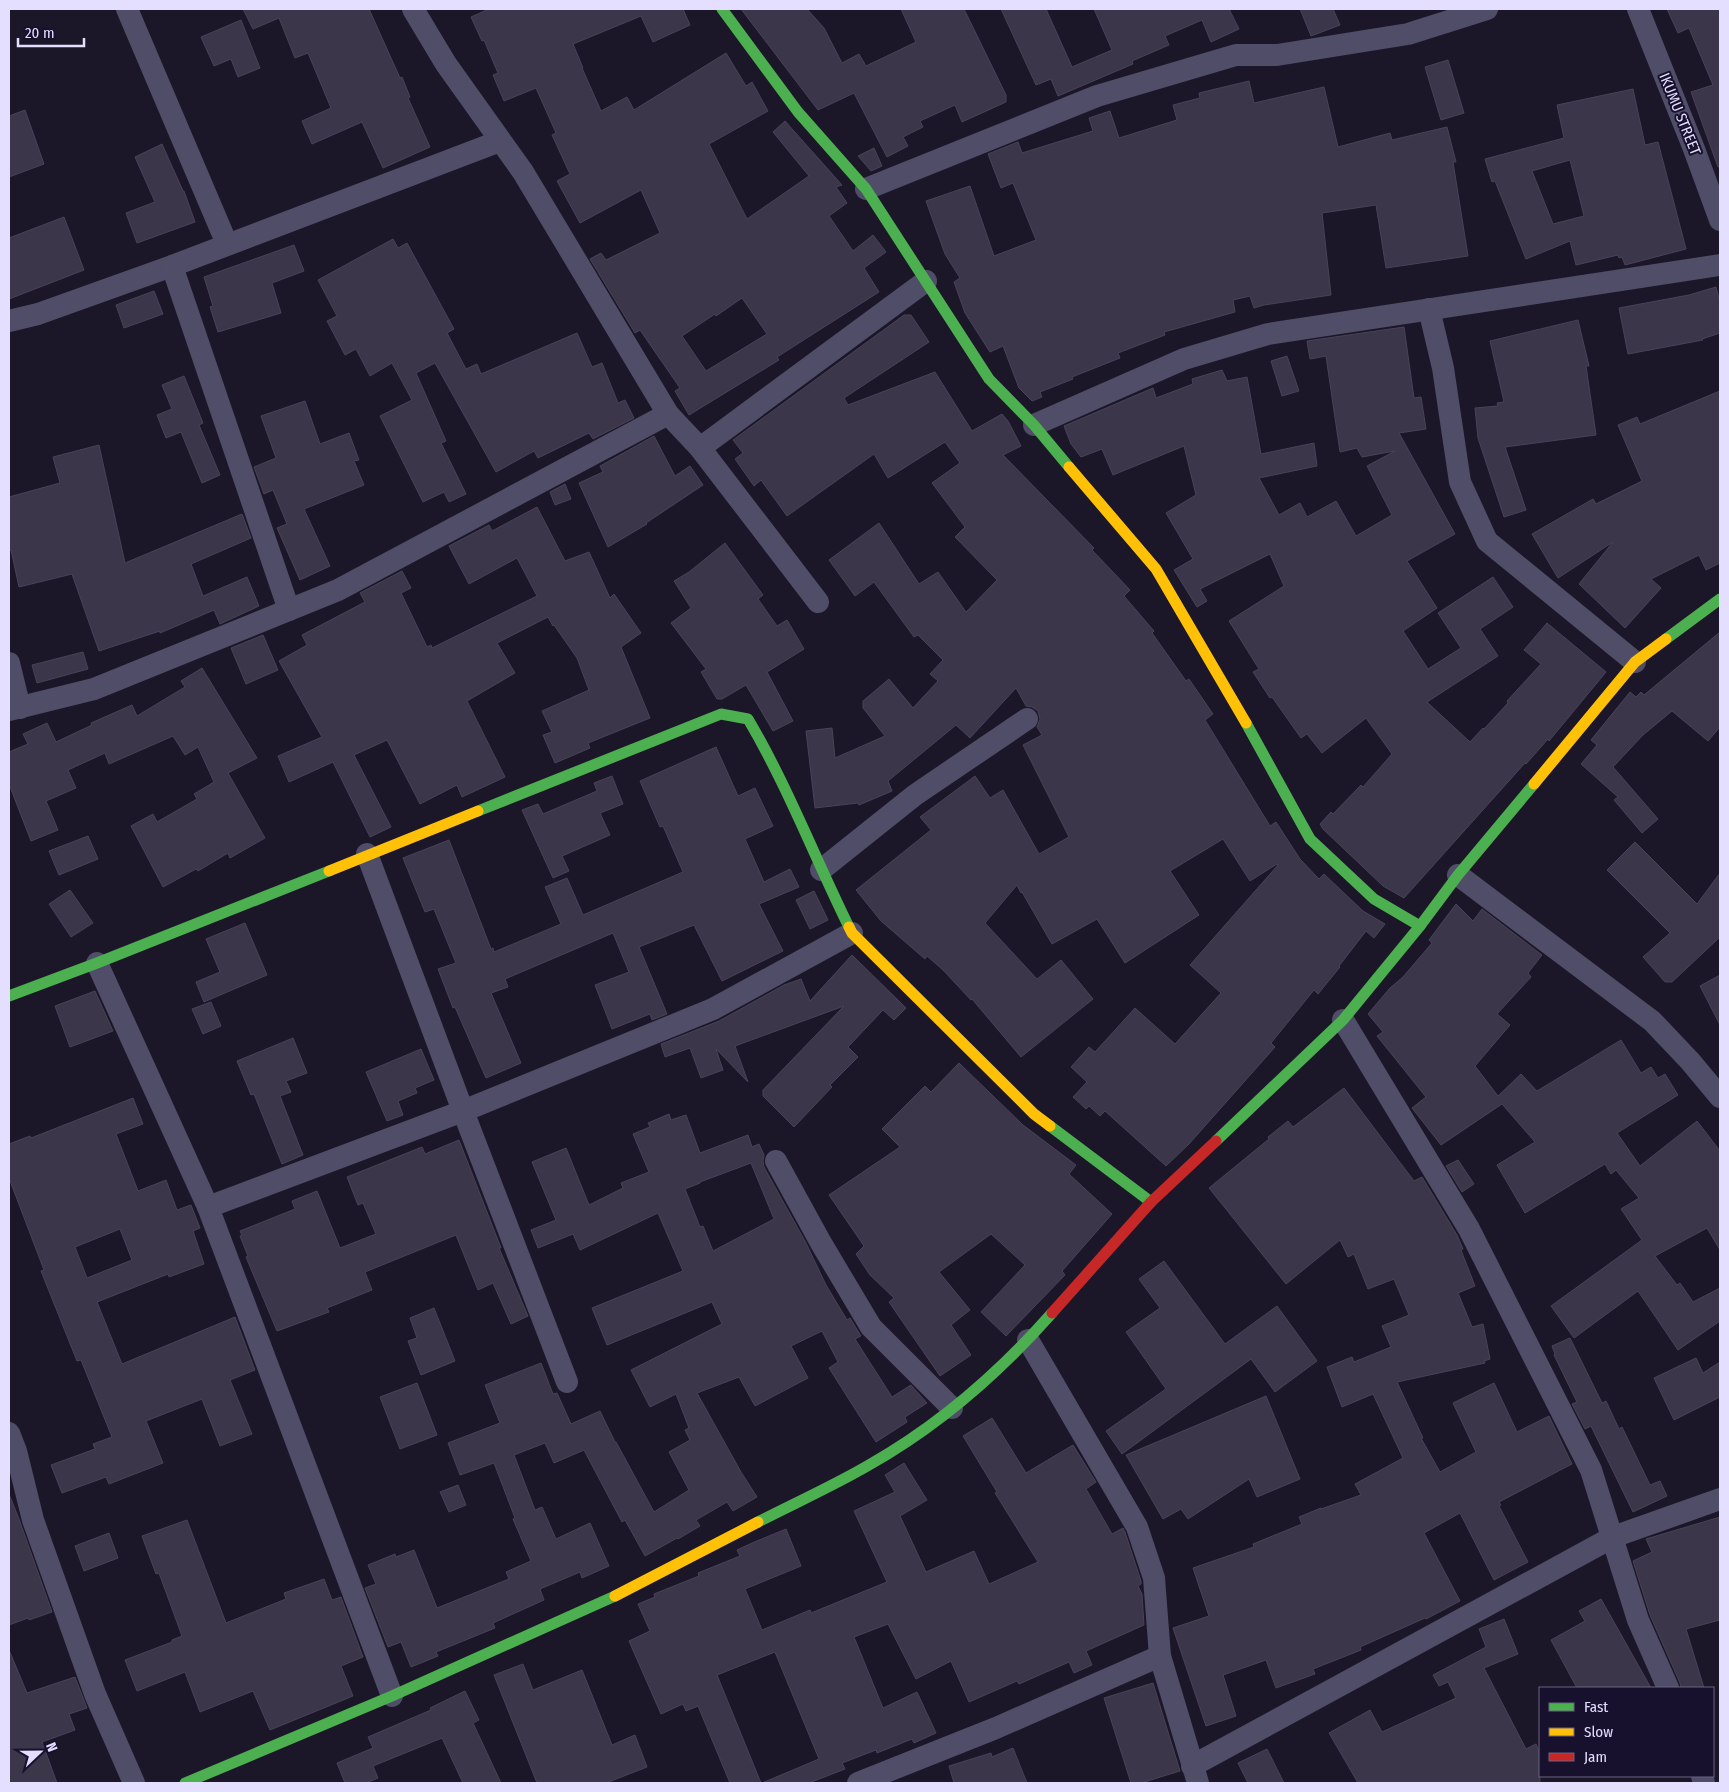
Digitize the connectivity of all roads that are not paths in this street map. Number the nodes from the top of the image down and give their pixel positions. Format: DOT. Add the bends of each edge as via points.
graph roads {
  1 [pos="126,9"];
  2 [pos="413,9"];
  3 [pos="722,9"];
  4 [pos="1487,9"];
  5 [pos="1638,9"];
  6 [pos="500,140"];
  7 [pos="866,189"];
  8 [pos="1720,220"];
  9 [pos="227,244"];
  10 [pos="1720,265"];
  11 [pos="172,266"];
  12 [pos="926,281"];
  13 [pos="1429,309"];
  14 [pos="9,321"];
  15 [pos="668,414"];
  16 [pos="1034,425"];
  17 [pos="700,448"];
  18 [pos="1720,599"];
  19 [pos="818,602"];
  20 [pos="289,610"];
  21 [pos="1635,662"];
  22 [pos="9,663"];
  23 [pos="14,709"];
  24 [pos="1026,718"];
  25 [pos="368,854"];
  26 [pos="821,870"];
  27 [pos="1458,875"];
  28 [pos="1420,926"];
  29 [pos="852,933"];
  30 [pos="97,963"];
  31 [pos="9,996"];
  32 [pos="1343,1020"];
  33 [pos="1720,1097"];
  34 [pos="463,1111"];
  35 [pos="776,1161"];
  36 [pos="1151,1202"];
  37 [pos="208,1207"];
  38 [pos="1028,1340"];
  39 [pos="567,1382"];
  40 [pos="952,1408"];
  41 [pos="9,1433"];
  42 [pos="1720,1499"];
  43 [pos="1613,1537"];
  44 [pos="1160,1656"];
  45 [pos="1668,1687"];
  46 [pos="392,1696"];
  47 [pos="1195,1775"];
  48 [pos="134,1783"];
  49 [pos="185,1783"];
  50 [pos="858,1783"];
  1 -- 9 [label="street"];
  2 -- 6 [label="street" via="446,64"];
  3 -- 7 [label="street" via="798,112"];
  4 -- 7 [label="street" via="1408,34 1277,54 1236,55 1097,96"];
  5 -- 8 [label="street, IKUMU STREET"];
  6 -- 9 [label="street"];
  6 -- 15 [label="street" via="523,172"];
  7 -- 12 [label="street"];
  9 -- 11 [label="street"];
  10 -- 13 [label="street"];
  11 -- 14 [label="street" via="38,314"];
  11 -- 20 [label="street"];
  12 -- 16 [label="street" via="989,378"];
  12 -- 17 [label="street"];
  13 -- 16 [label="street" via="1268,334 1184,359"];
  13 -- 21 [label="street" via="1460,482 1487,542"];
  15 -- 17 [label="street"];
  15 -- 20 [label="street" via="338,590"];
  16 -- 28 [label="street" via="1156,569 1310,839 1374,899"];
  17 -- 19 [label="street"];
  18 -- 21 [label="street"];
  20 -- 23 [label="street" via="94,689"];
  21 -- 27 [label="street"];
  22 -- 23 [label="street"];
  24 -- 26 [label="street" via="915,795"];
  25 -- 26 [label="street" via="721,714 748,718 768,753"];
  25 -- 30 [label="street"];
  25 -- 34 [label="street"];
  26 -- 29 [label="street"];
  27 -- 28 [label="street"];
  27 -- 33 [label="street" via="1652,1021"];
  28 -- 32 [label="street"];
  29 -- 34 [label="street" via="713,1009"];
  29 -- 36 [label="street" via="1034,1114"];
  30 -- 31 [label="street"];
  30 -- 37 [label="street"];
  32 -- 36 [label="street"];
  32 -- 43 [label="street" via="1469,1229 1591,1470"];
  34 -- 37 [label="street"];
  34 -- 39 [label="street"];
  35 -- 40 [label="street" via="871,1327"];
  36 -- 38 [label="street"];
  37 -- 46 [label="street"];
  38 -- 40 [label="street"];
  38 -- 44 [label="street" via="1137,1527 1154,1578"];
  40 -- 46 [label="street" via="869,1465 601,1604"];
  41 -- 48 [label="street" via="33,1520 95,1694"];
  42 -- 43 [label="street"];
  43 -- 45 [label="street" via="1638,1620"];
  43 -- 47 [label="street"];
  44 -- 47 [label="street"];
  44 -- 50 [label="street" via="996,1728"];
  46 -- 49 [label="street"];
}
